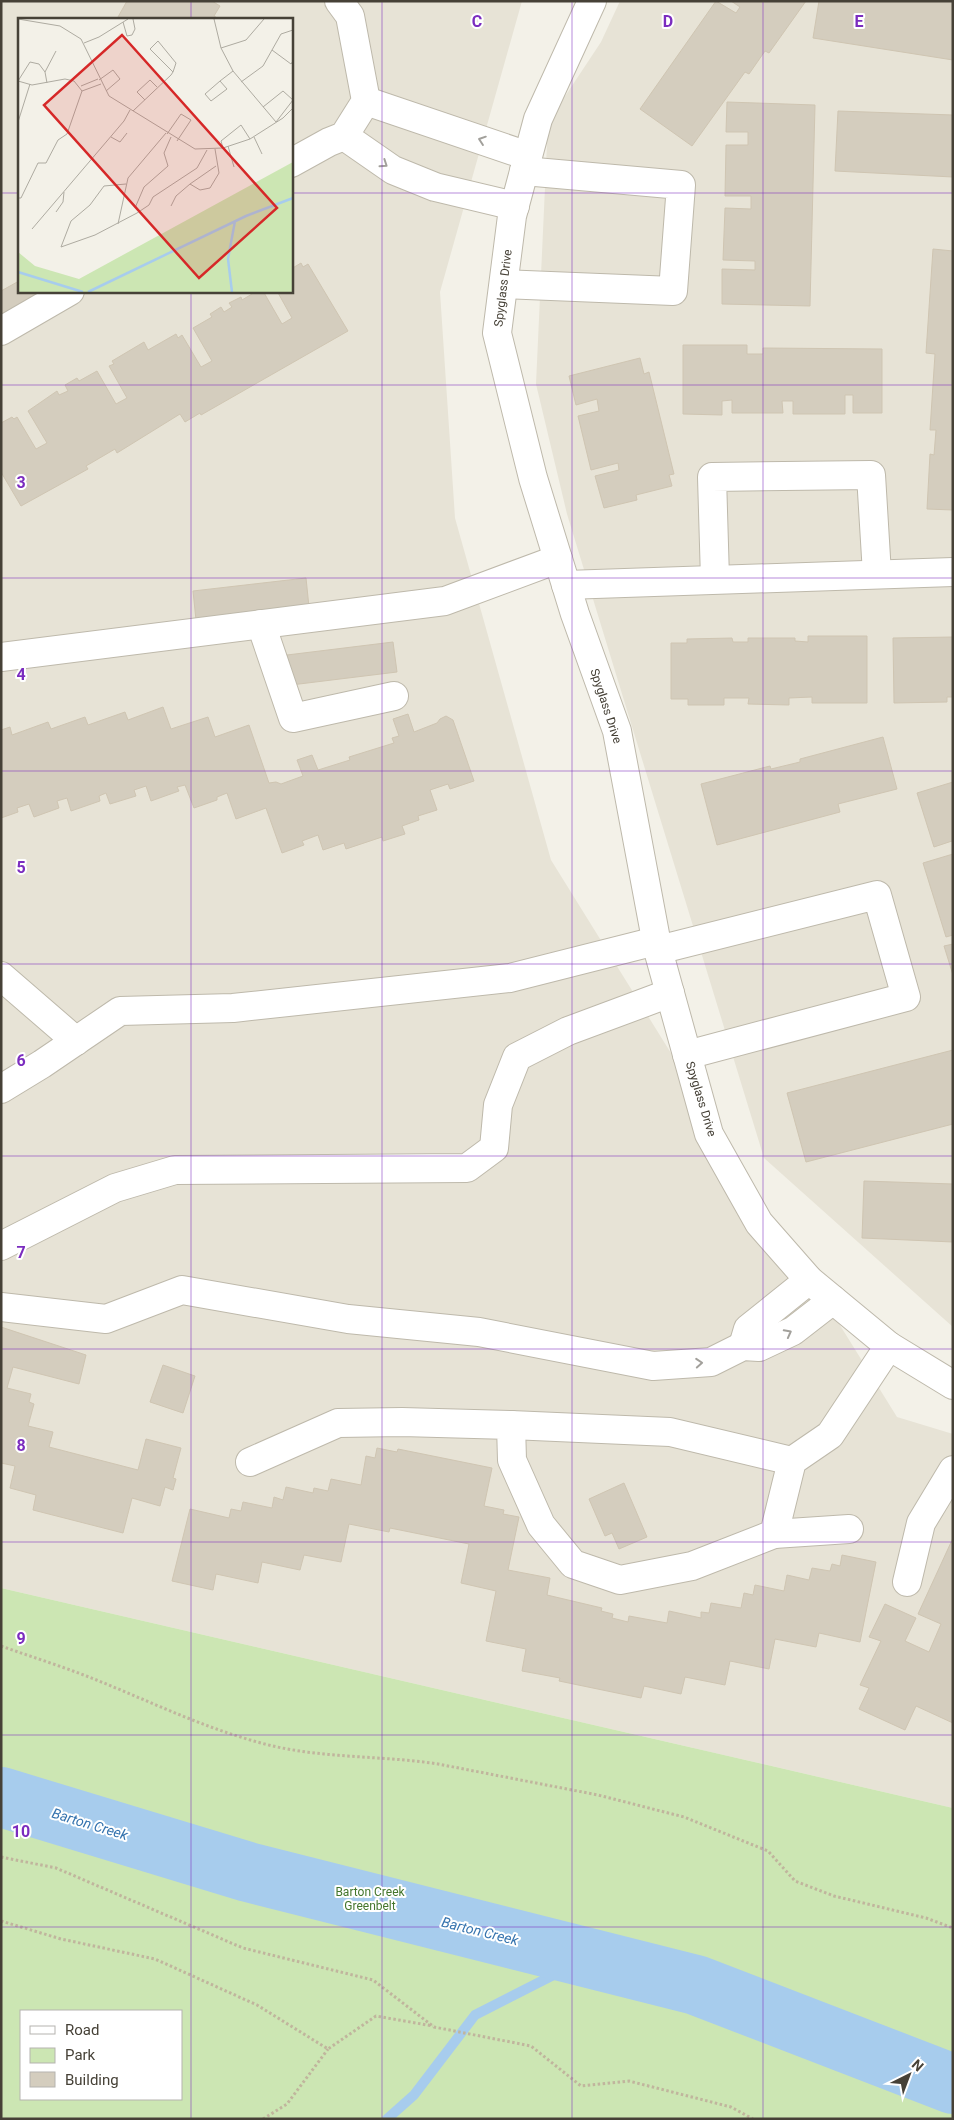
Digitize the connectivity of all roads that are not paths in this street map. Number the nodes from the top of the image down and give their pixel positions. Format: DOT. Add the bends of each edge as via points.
graph roads {
  1 [pos="339,1"];
  2 [pos="592,1"];
  3 [pos="366,101"];
  4 [pos="344,136"];
  5 [pos="292,162"];
  6 [pos="526,163"];
  7 [pos="515,206"];
  8 [pos="504,284"];
  9 [pos="68,292"];
  10 [pos="1,331"];
  11 [pos="562,572"];
  12 [pos="953,572"];
  13 [pos="877,574"];
  14 [pos="715,579"];
  15 [pos="261,624"];
  16 [pos="1,657"];
  17 [pos="394,696"];
  18 [pos="657,946"];
  19 [pos="1,976"];
  20 [pos="670,993"];
  21 [pos="76,1041"];
  22 [pos="687,1055"];
  23 [pos="1,1089"];
  24 [pos="1,1246"];
  25 [pos="809,1280"];
  26 [pos="833,1300"];
  27 [pos="1,1307"];
  28 [pos="743,1346"];
  29 [pos="889,1346"];
  30 [pos="952,1384"];
  31 [pos="511,1425"];
  32 [pos="792,1461"];
  33 [pos="250,1462"];
  34 [pos="953,1470"];
  35 [pos="849,1529"];
  36 [pos="774,1534"];
  37 [pos="907,1582"];
  1 -- 3 [label="street" via="350,16"];
  2 -- 6 [label="street, Spyglass Drive" via="538,119"];
  3 -- 4 [label="street"];
  6 -- 3 [label="street, one-way"];
  4 -- 5 [label="street"];
  4 -- 7 [label="street, one-way" via="393,170 435,187"];
  6 -- 7 [label="street, Spyglass Drive"];
  6 -- 8 [label="street" via="680,184 673,290"];
  7 -- 8 [label="street, Spyglass Drive"];
  8 -- 11 [label="street, Spyglass Drive" via="497,333 533,478"];
  9 -- 10 [label="street"];
  11 -- 14 [label="street"];
  11 -- 15 [label="street" via="445,601"];
  11 -- 18 [label="street, Spyglass Drive" via="617,731"];
  12 -- 13 [label="street"];
  13 -- 14 [label="street"];
  13 -- 14 [label="street" via="871,475 712,477"];
  15 -- 16 [label="street"];
  15 -- 17 [label="street" via="294,718"];
  18 -- 20 [label="street, Spyglass Drive"];
  18 -- 21 [label="street" via="510,978 233,1008 120,1011"];
  18 -- 22 [label="street" via="877,895 906,997"];
  19 -- 21 [label="street"];
  20 -- 22 [label="street, Spyglass Drive"];
  20 -- 24 [label="street" via="568,1030 517,1057 498,1105 494,1148 467,1168 175,1170 115,1188"];
  21 -- 23 [label="street"];
  22 -- 25 [label="street, Spyglass Drive" via="709,1134 759,1223"];
  25 -- 26 [label="street, Spyglass Drive"];
  25 -- 28 [label="street" via="748,1329"];
  28 -- 26 [label="street, one-way" via="759,1347 793,1331"];
  26 -- 29 [label="street, Spyglass Drive"];
  27 -- 28 [label="street, one-way" via="106,1319 182,1290 348,1319 479,1332 653,1366 711,1362"];
  29 -- 30 [label="street, Spyglass Drive"];
  29 -- 32 [label="street" via="830,1435"];
  31 -- 32 [label="street" via="670,1432"];
  31 -- 33 [label="street" via="338,1423"];
  31 -- 36 [label="street" via="512,1460 519,1476 541,1525 573,1564 620,1580 692,1566"];
  32 -- 36 [label="street"];
  34 -- 37 [label="street" via="921,1523"];
  35 -- 36 [label="street"];
}
